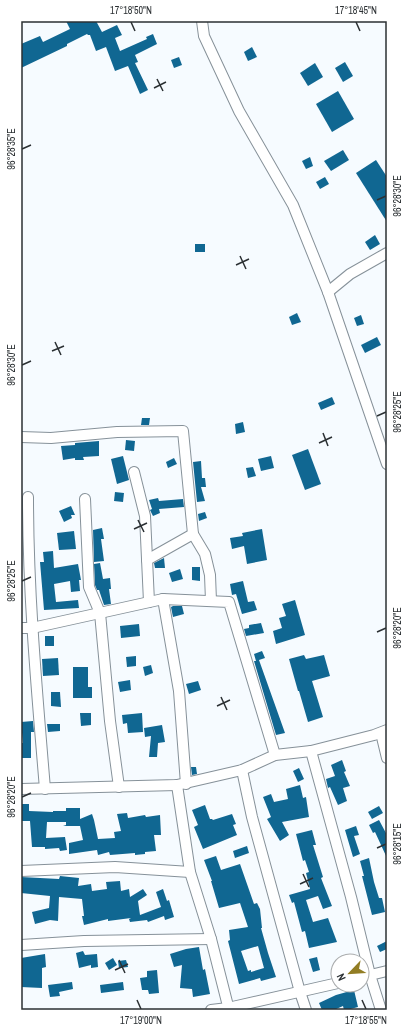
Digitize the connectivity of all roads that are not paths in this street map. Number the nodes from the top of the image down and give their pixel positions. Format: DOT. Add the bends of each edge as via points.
graph roads {
  1 [pos="202,21"];
  2 [pos="387,253"];
  3 [pos="328,292"];
  4 [pos="21,437"];
  5 [pos="387,464"];
  6 [pos="134,472"];
  7 [pos="28,497"];
  8 [pos="85,499"];
  9 [pos="193,534"];
  10 [pos="147,560"];
  11 [pos="163,599"];
  12 [pos="211,601"];
  13 [pos="149,602"];
  14 [pos="100,613"];
  15 [pos="21,628"];
  16 [pos="32,628"];
  17 [pos="384,732"];
  18 [pos="312,751"];
  19 [pos="275,755"];
  20 [pos="387,758"];
  21 [pos="242,770"];
  22 [pos="181,784"];
  23 [pos="119,787"];
  24 [pos="21,789"];
  25 [pos="45,789"];
  26 [pos="21,871"];
  27 [pos="190,872"];
  28 [pos="211,939"];
  29 [pos="21,945"];
  30 [pos="362,953"];
  31 [pos="387,971"];
  32 [pos="370,975"];
  33 [pos="330,985"];
  34 [pos="370,985"];
  35 [pos="300,992"];
  36 [pos="229,1009"];
  37 [pos="211,1010"];
  38 [pos="306,1010"];
  39 [pos="381,1010"];
  1 -- 3 [label="street" via="204,36 232,98 293,205"];
  2 -- 3 [label="street" via="350,274"];
  3 -- 5 [label="street"];
  4 -- 9 [label="street" via="51,438 117,432 183,432"];
  6 -- 10 [label="street" via="145,516"];
  7 -- 16 [label="street"];
  8 -- 14 [label="street" via="90,587"];
  9 -- 10 [label="street"];
  9 -- 12 [label="street" via="205,554 210,575"];
  10 -- 13 [label="street"];
  11 -- 12 [label="street"];
  11 -- 13 [label="street"];
  11 -- 22 [label="street" via="179,691"];
  12 -- 19 [label="street" via="229,602"];
  13 -- 14 [label="street"];
  14 -- 16 [label="street"];
  14 -- 23 [label="street"];
  15 -- 16 [label="street"];
  16 -- 25 [label="street"];
  17 -- 18 [label="street"];
  17 -- 20 [label="street"];
  18 -- 19 [label="street"];
  18 -- 30 [label="street" via="351,897"];
  19 -- 21 [label="street"];
  21 -- 22 [label="street"];
  21 -- 35 [label="street" via="252,817"];
  22 -- 23 [label="street"];
  22 -- 27 [label="street"];
  23 -- 25 [label="street"];
  24 -- 25 [label="street"];
  26 -- 27 [label="street" via="115,867"];
  27 -- 28 [label="street"];
  28 -- 29 [label="street" via="84,941"];
  28 -- 36 [label="street"];
  31 -- 32 [label="street"];
  33 -- 35 [label="street"];
  34 -- 39 [label="street"];
  35 -- 36 [label="street"];
  35 -- 38 [label="street"];
  36 -- 37 [label="street"];
}
